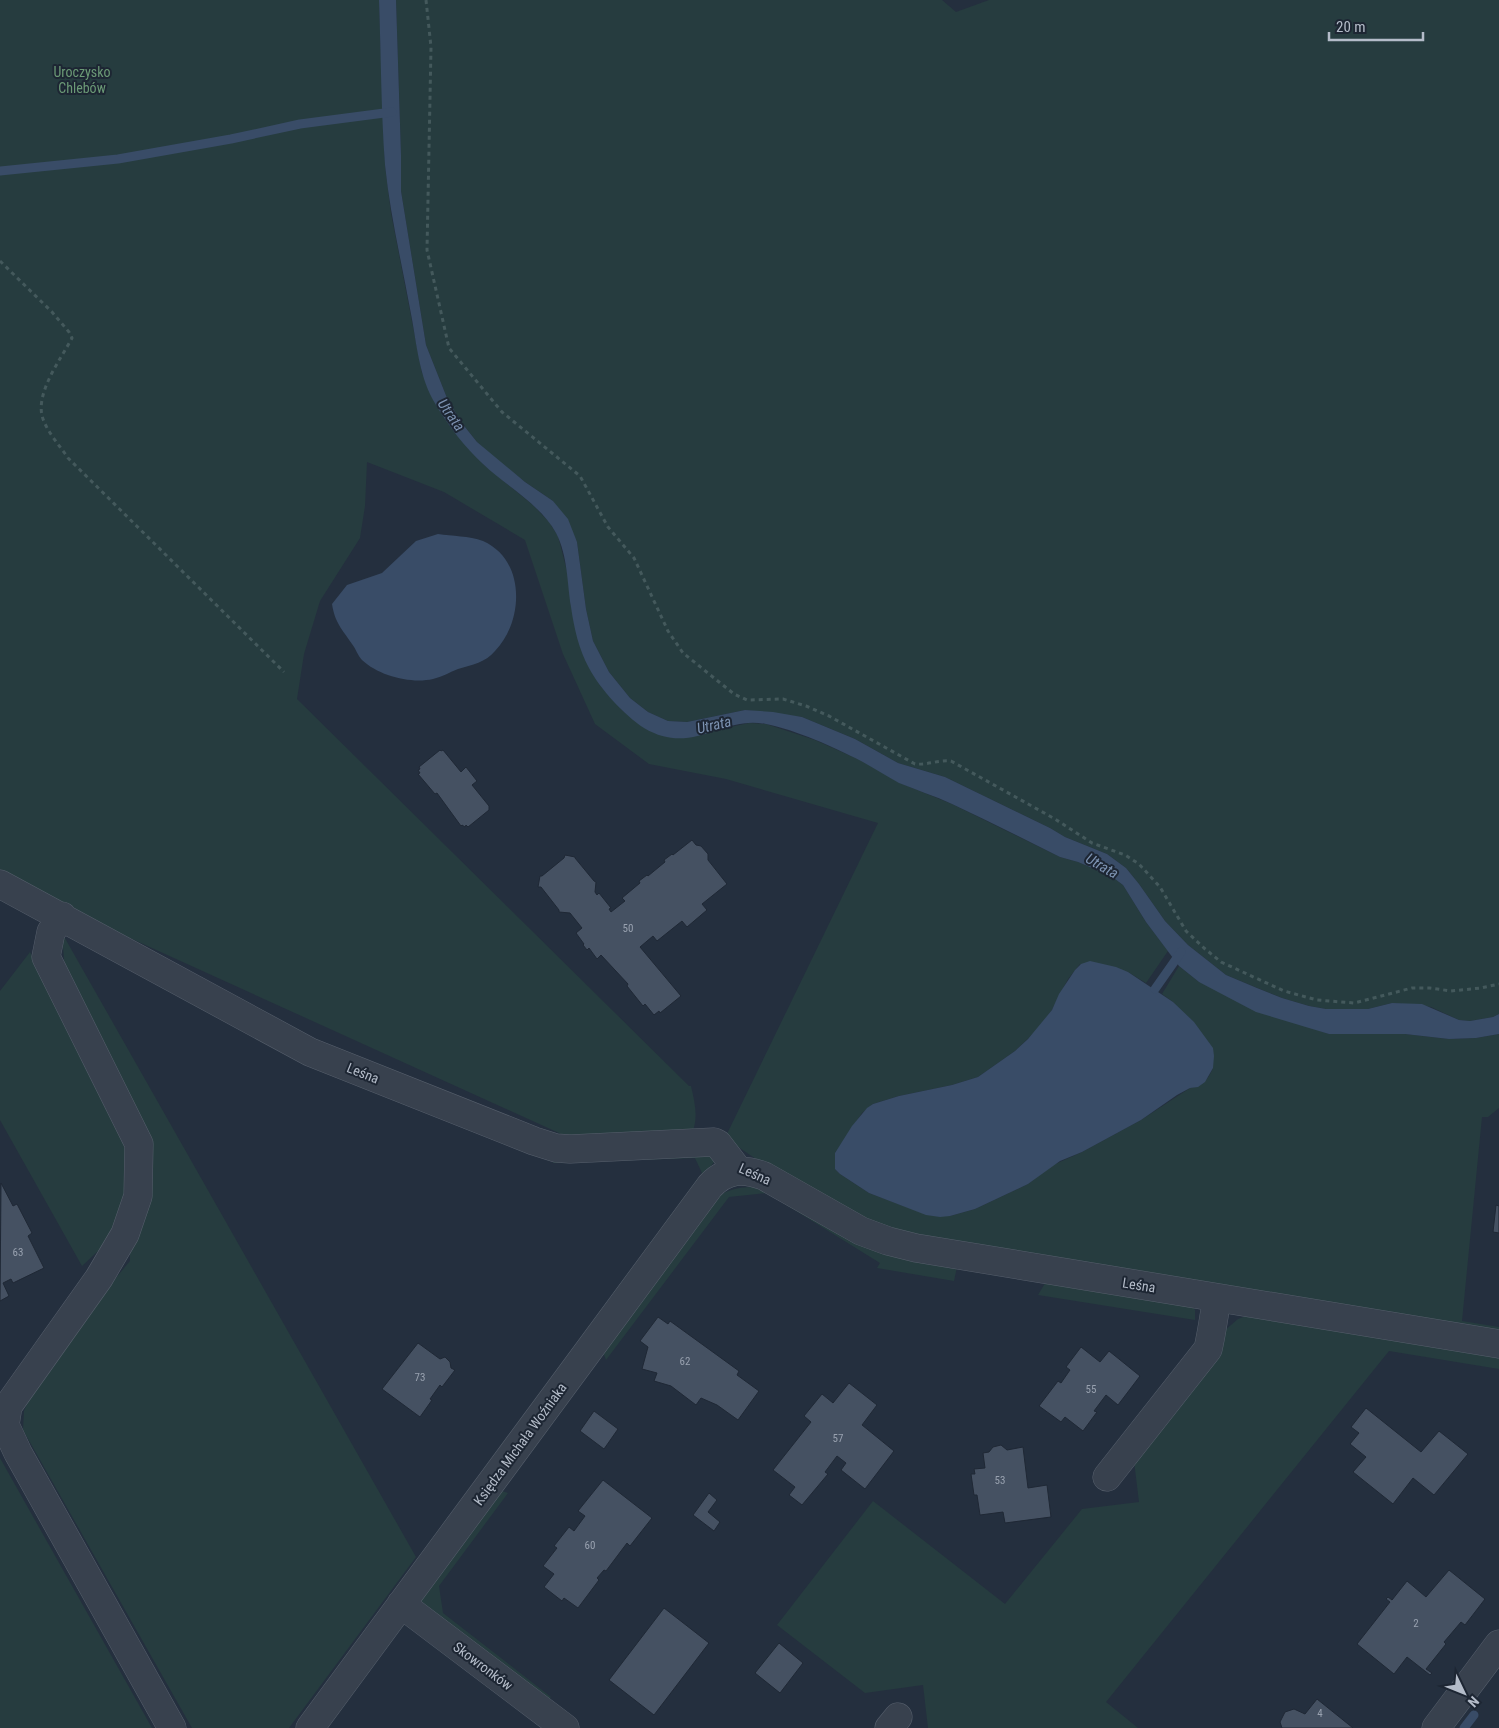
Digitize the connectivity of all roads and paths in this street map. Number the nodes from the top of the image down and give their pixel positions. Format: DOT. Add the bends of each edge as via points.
graph roads {
  1 [pos="426,0"];
  2 [pos="0,260"];
  3 [pos="284,672"];
  4 [pos="0,884"];
  5 [pos="62,916"];
  6 [pos="1499,984"];
  7 [pos="738,1170"];
  8 [pos="1217,1298"];
  9 [pos="1499,1344"];
  10 [pos="1108,1477"];
  11 [pos="401,1604"];
  12 [pos="1499,1644"];
  13 [pos="172,1728"];
  14 [pos="310,1728"];
  15 [pos="565,1728"];
  16 [pos="1436,1728"];
  1 -- 6 [label="path" via="431,47 427,250 449,348 502,412 580,476 608,527 634,558 668,631 683,653 734,694 747,700 783,699 806,706 914,764 951,761 1092,843 1125,855 1139,864 1160,887 1186,931 1204,948 1221,962 1284,991 1317,1000 1354,1003 1412,988 1451,991"];
  2 -- 3 [label="path" via="52,312 72,338 41,401 42,418 68,458"];
  4 -- 5 [label="street, Leśna"];
  5 -- 7 [label="street, Leśna" via="310,1052 534,1141 570,1149 714,1142"];
  5 -- 13 [label="street" via="51,932 46,957 139,1144 138,1196 124,1234 99,1278 8,1406 5,1425"];
  7 -- 8 [label="street, Leśna" via="764,1176 861,1232 888,1241 962,1257"];
  7 -- 11 [label="street, Księdza Michała Woźniaka" via="722,1176 710,1186"];
  8 -- 9 [label="street, Leśna"];
  8 -- 10 [label="street" via="1208,1349"];
  11 -- 14 [label="street, Księdza Michała Woźniaka"];
  11 -- 15 [label="street, Skowronków"];
  12 -- 16 [label="street"];
}
